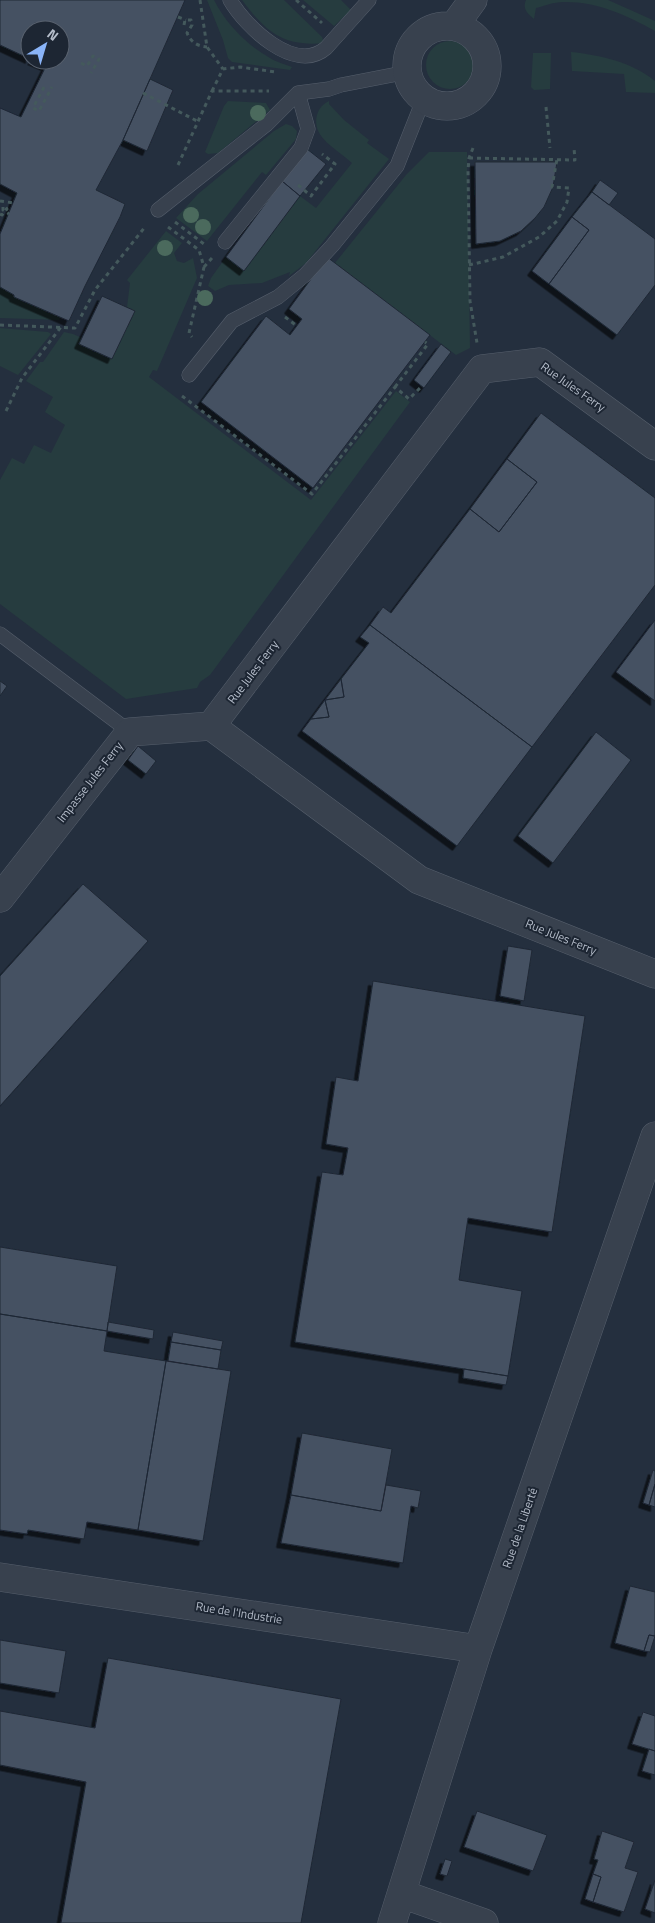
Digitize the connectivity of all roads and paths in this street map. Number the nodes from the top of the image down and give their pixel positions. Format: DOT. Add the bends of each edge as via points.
graph roads {
  1 [pos="200,0"];
  2 [pos="230,0"];
  3 [pos="296,0"];
  4 [pos="369,0"];
  5 [pos="473,0"];
  6 [pos="178,17"];
  7 [pos="454,26"];
  8 [pos="337,36"];
  9 [pos="207,47"];
  10 [pos="81,62"];
  11 [pos="223,69"];
  12 [pos="258,69"];
  13 [pos="408,72"];
  14 [pos="91,73"];
  15 [pos="44,87"];
  16 [pos="52,87"];
  17 [pos="212,91"];
  18 [pos="273,91"];
  19 [pos="298,93"];
  20 [pos="143,94"];
  21 [pos="424,98"];
  22 [pos="546,107"];
  23 [pos="198,121"];
  24 [pos="473,148"];
  25 [pos="550,148"];
  26 [pos="574,148"];
  27 [pos="469,158"];
  28 [pos="557,159"];
  29 [pos="178,166"];
  30 [pos="0,201"];
  31 [pos="14,203"];
  32 [pos="158,210"];
  33 [pos="7,213"];
  34 [pos="0,214"];
  35 [pos="173,220"];
  36 [pos="225,242"];
  37 [pos="204,244"];
  38 [pos="470,265"];
  39 [pos="0,324"];
  40 [pos="61,328"];
  41 [pos="425,342"];
  42 [pos="206,352"];
  43 [pos="482,369"];
  44 [pos="189,375"];
  45 [pos="422,386"];
  46 [pos="395,387"];
  47 [pos="6,411"];
  48 [pos="655,446"];
  49 [pos="0,634"];
  50 [pos="211,726"];
  51 [pos="130,732"];
  52 [pos="0,898"];
  53 [pos="655,974"];
  54 [pos="655,1136"];
  55 [pos="0,1577"];
  56 [pos="478,1649"];
  57 [pos="402,1894"];
  58 [pos="392,1923"];
  59 [pos="484,1923"];
  1 -- 9 [label="path"];
  2 -- 8 [label="lane" via="254,30 284,50 303,55 320,54"];
  3 -- 8 [label="path"];
  4 -- 8 [label="lane"];
  5 -- 7 [label="street"];
  6 -- 9 [label="path" via="191,20 187,33 189,38 198,46"];
  7 -- 13 [label="street" via="430,29 420,36 408,56"];
  7 -- 21 [label="street" via="467,30 485,50 487,76 482,88 461,104 435,104"];
  9 -- 11 [label="path"];
  10 -- 14 [label="path" via="87,66 93,56 99,59"];
  11 -- 12 [label="path"];
  11 -- 17 [label="path"];
  13 -- 19 [label="lane"];
  13 -- 21 [label="street" via="416,91"];
  15 -- 16 [label="path" via="33,108 40,112"];
  17 -- 18 [label="path"];
  17 -- 23 [label="path"];
  19 -- 32 [label="lane" via="268,124"];
  19 -- 36 [label="lane" via="308,129 301,148"];
  20 -- 23 [label="path"];
  21 -- 42 [label="lane" via="397,166 332,246 305,275 278,297 232,321"];
  22 -- 25 [label="path"];
  23 -- 29 [label="path"];
  24 -- 27 [label="path"];
  26 -- 28 [label="path" via="575,160"];
  27 -- 28 [label="path"];
  27 -- 38 [label="path"];
  28 -- 38 [label="path" via="552,187 570,188 557,221 539,237 503,257"];
  30 -- 31 [label="path"];
  32 -- 40 [label="path" via="95,290 75,328"];
  32 -- 42 [label="path" via="168,227 199,250 204,267 189,333"];
  33 -- 34 [label="path"];
  35 -- 37 [label="path"];
  38 -- 43 [label="path" via="470,301"];
  39 -- 40 [label="path"];
  40 -- 47 [label="path" via="22,378"];
  41 -- 46 [label="path" via="428,344"];
  42 -- 44 [label="lane"];
  43 -- 48 [label="street, Rue Jules Ferry" via="540,362"];
  43 -- 50 [label="street, Rue Jules Ferry"];
  44 -- 46 [label="path" via="178,392 312,494"];
  45 -- 46 [label="path" via="409,399"];
  49 -- 51 [label="lane"];
  50 -- 51 [label="street, Impasse Jules Ferry"];
  50 -- 53 [label="street, Rue Jules Ferry" via="419,880"];
  51 -- 52 [label="street, Impasse Jules Ferry"];
  54 -- 56 [label="street, Rue de la Liberté"];
  55 -- 56 [label="street, Rue de l'Industrie"];
  56 -- 57 [label="street, Rue de la Liberté"];
  57 -- 58 [label="street, Rue de la Liberté"];
  57 -- 59 [label="street"];
}
